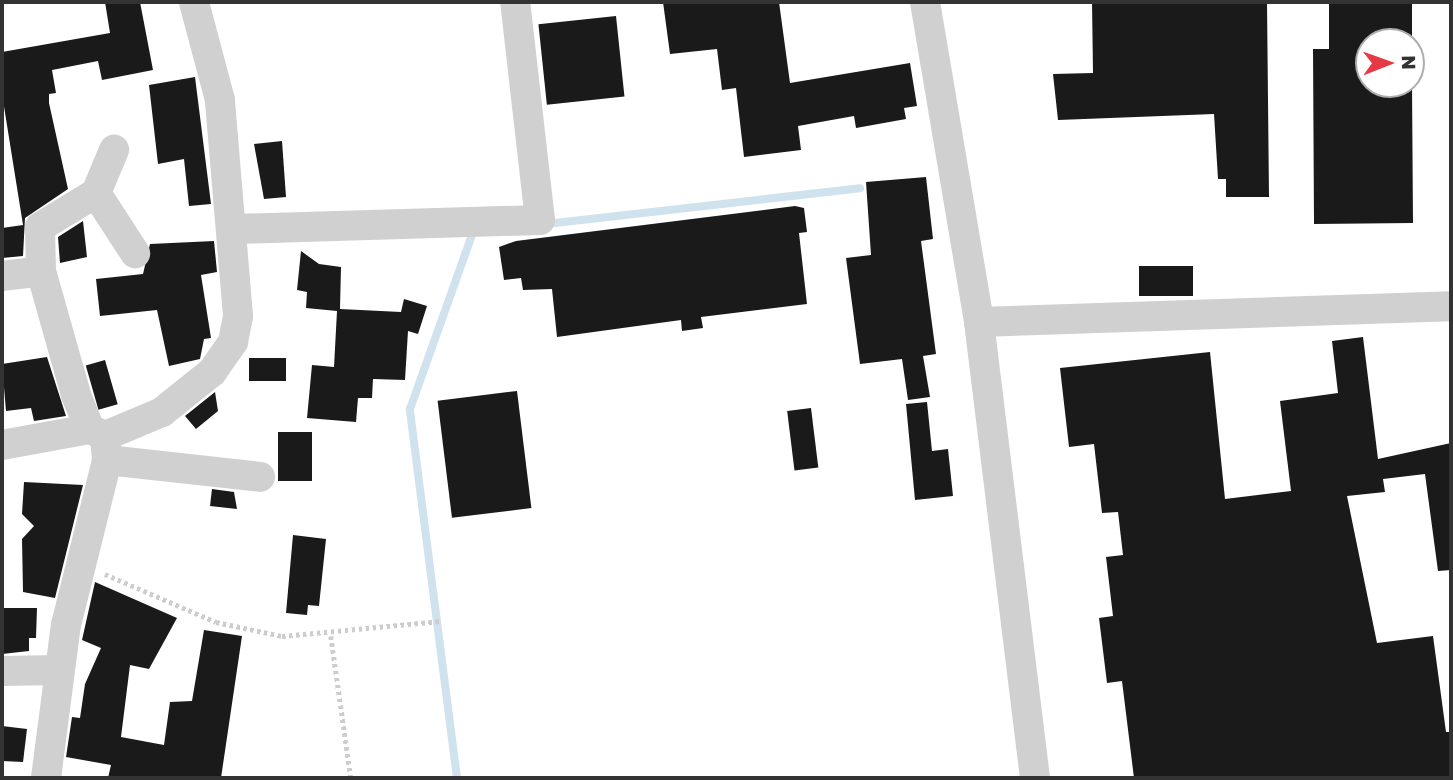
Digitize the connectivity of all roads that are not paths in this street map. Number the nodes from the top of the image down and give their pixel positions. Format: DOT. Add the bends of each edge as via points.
graph roads {
  1 [pos="194,2"];
  2 [pos="515,2"];
  3 [pos="925,2"];
  4 [pos="114,150"];
  5 [pos="96,193"];
  6 [pos="235,229"];
  7 [pos="135,253"];
  8 [pos="41,271"];
  9 [pos="2,276"];
  10 [pos="1451,306"];
  11 [pos="979,322"];
  12 [pos="101,441"];
  13 [pos="2,445"];
  14 [pos="260,477"];
  15 [pos="60,670"];
  16 [pos="2,671"];
  17 [pos="46,778"];
  18 [pos="1035,778"];
  1 -- 6 [label="street" via="220,100"];
  2 -- 6 [label="street" via="540,220"];
  3 -- 11 [label="street"];
  4 -- 5 [label="street"];
  5 -- 7 [label="street"];
  5 -- 8 [label="street" via="40,227"];
  6 -- 12 [label="street" via="239,289 233,342 212,372 173,404"];
  8 -- 9 [label="street"];
  8 -- 12 [label="street"];
  10 -- 11 [label="street"];
  11 -- 18 [label="street"];
  12 -- 13 [label="street"];
  12 -- 14 [label="street"];
  12 -- 15 [label="street"];
  15 -- 16 [label="street"];
  15 -- 17 [label="street"];
}
